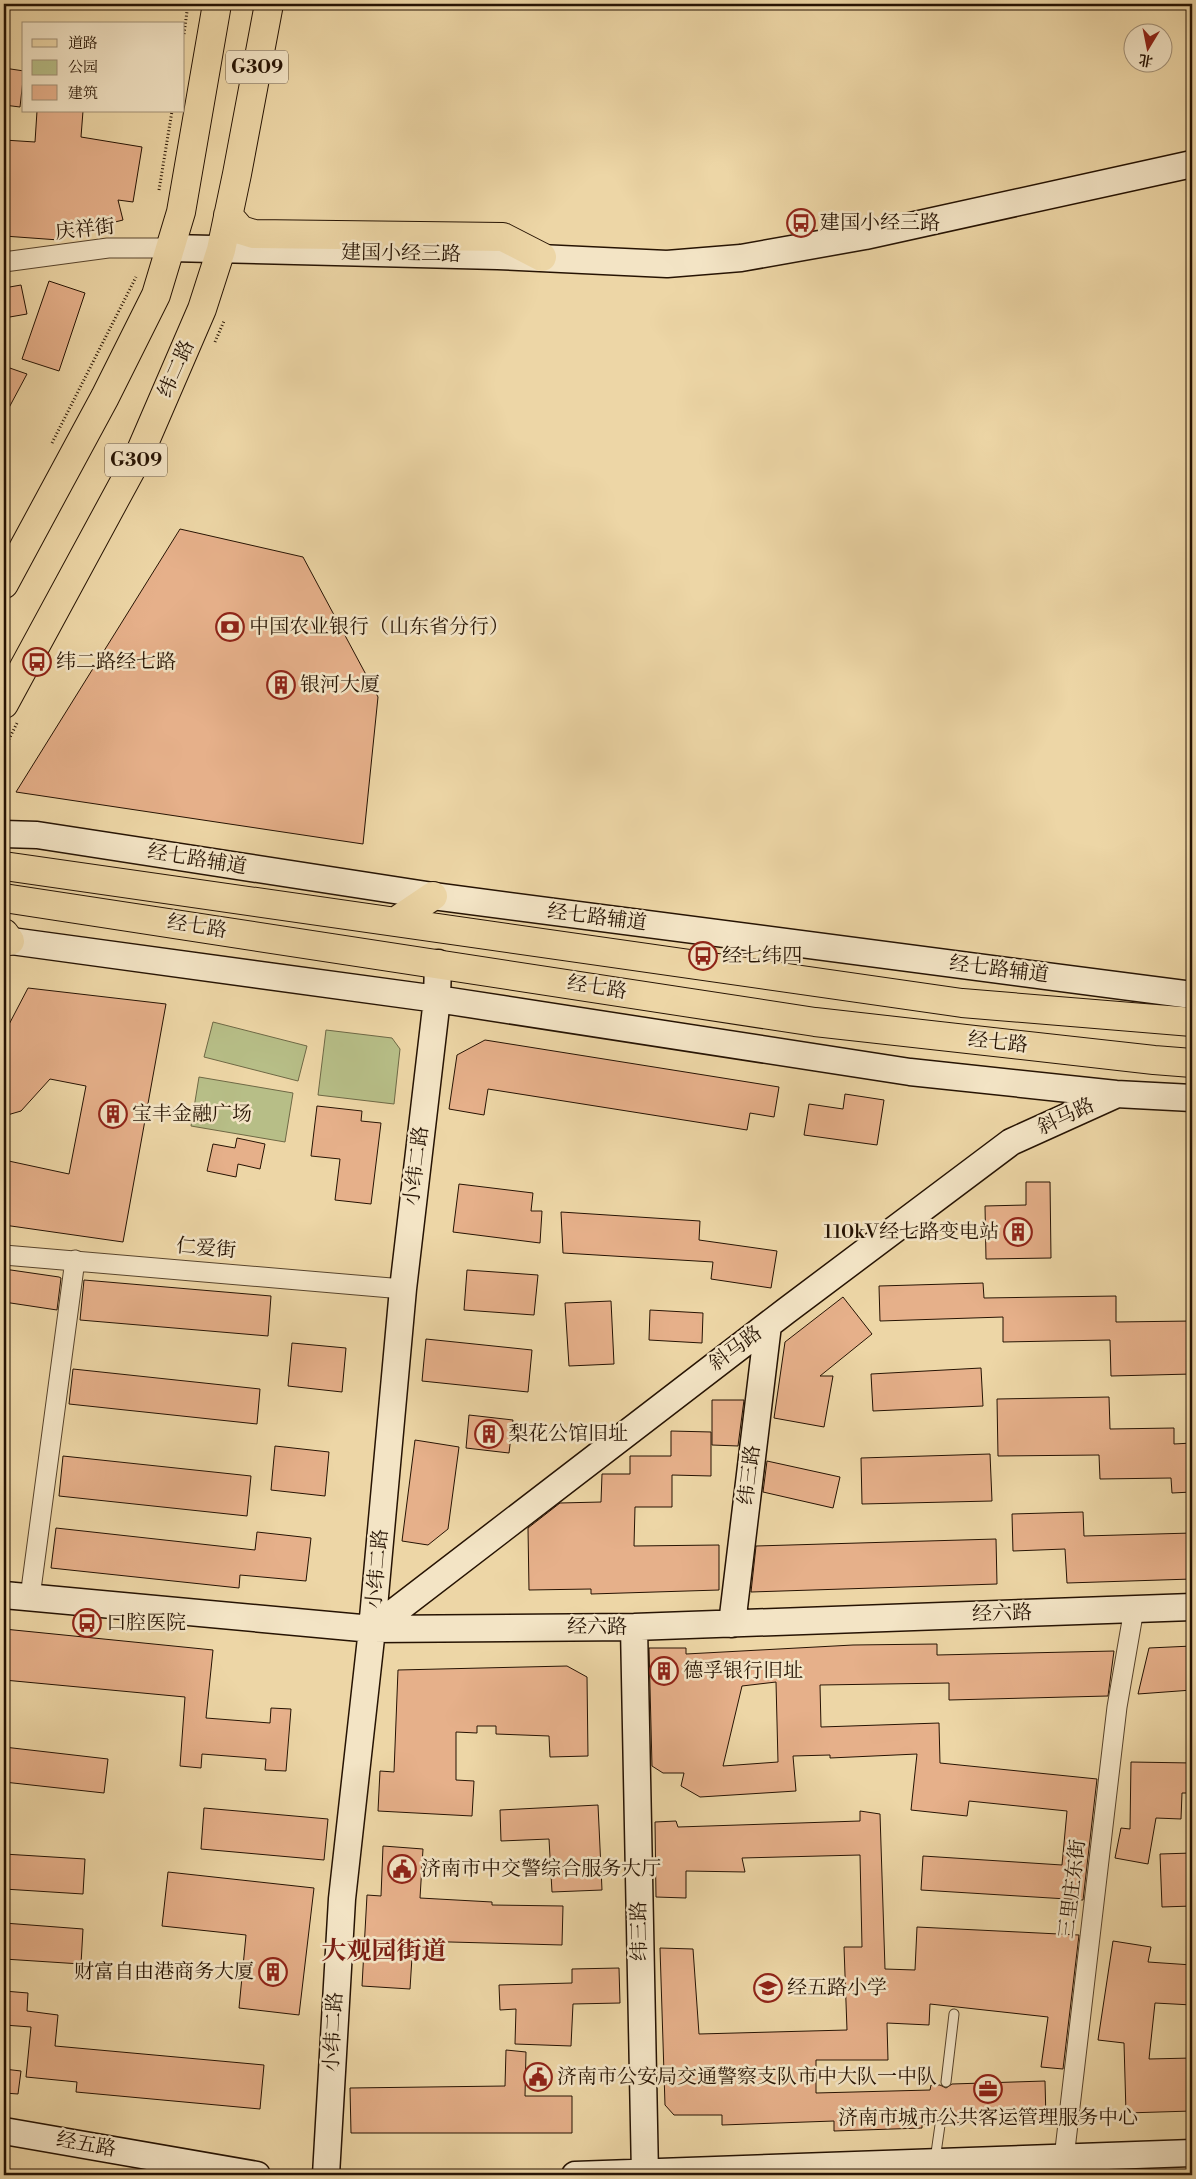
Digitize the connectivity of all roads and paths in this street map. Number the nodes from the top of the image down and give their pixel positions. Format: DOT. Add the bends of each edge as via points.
graph roads {
  1 [pos="188,4"];
  2 [pos="217,4"];
  3 [pos="269,4"];
  4 [pos="185,26"];
  5 [pos="172,112"];
  6 [pos="1192,164"];
  7 [pos="158,199"];
  8 [pos="228,215"];
  9 [pos="468,245"];
  10 [pos="160,248"];
  11 [pos="221,250"];
  12 [pos="542,257"];
  13 [pos="4,262"];
  14 [pos="48,450"];
  15 [pos="4,584"];
  16 [pos="4,704"];
  17 [pos="4,834"];
  18 [pos="4,866"];
  19 [pos="433,896"];
  20 [pos="4,898"];
  21 [pos="396,921"];
  22 [pos="6,938"];
  23 [pos="438,963"];
  24 [pos="1192,995"];
  25 [pos="437,999"];
  26 [pos="1192,1022"];
  27 [pos="1192,1063"];
  28 [pos="1116,1094"];
  29 [pos="1192,1098"];
  30 [pos="4,1255"];
  31 [pos="75,1260"];
  32 [pos="403,1289"];
  33 [pos="768,1325"];
  34 [pos="4,1595"];
  35 [pos="30,1597"];
  36 [pos="1192,1607"];
  37 [pos="1134,1609"];
  38 [pos="732,1624"];
  39 [pos="634,1627"];
  40 [pos="372,1629"];
  41 [pos="954,2014"];
  42 [pos="946,2082"];
  43 [pos="940,2126"];
  44 [pos="4,2131"];
  45 [pos="1192,2153"];
  46 [pos="935,2163"];
  47 [pos="1062,2167"];
  48 [pos="645,2174"];
  49 [pos="257,2175"];
  50 [pos="326,2175"];
  51 [pos="575,2175"];
  1 -- 4 [label="path"];
  2 -- 10 [label="main road, G309" via="181,212"];
  3 -- 8 [label="main road, 纬二路 / G309"];
  5 -- 7 [label="path"];
  6 -- 12 [label="street" via="865,236 742,258 667,264"];
  8 -- 9 [label="main road" via="241,230 254,234"];
  8 -- 11 [label="main road, 纬二路 / G309"];
  9 -- 11 [label="street, 建国小经三路"];
  9 -- 12 [label="main road" via="503,237"];
  10 -- 11 [label="street, 建国小经三路"];
  10 -- 13 [label="street, 庆祥街" via="108,248"];
  10 -- 14 [label="path"];
  10 -- 15 [label="main road, G309" via="156,295"];
  11 -- 16 [label="main road, 纬二路 / G309" via="202,310 139,455"];
  17 -- 19 [label="street, 经七路辅道" via="37,835"];
  18 -- 21 [label="main road, 经七路"];
  19 -- 21 [label="main road"];
  19 -- 24 [label="street, 经七路辅道"];
  20 -- 23 [label="main road, 经七路"];
  21 -- 26 [label="main road, 经七路" via="962,1003"];
  22 -- 25 [label="street"];
  23 -- 25 [label="street, 小纬二路"];
  23 -- 27 [label="main road, 经七路" via="815,1022"];
  25 -- 28 [label="street" via="910,1072"];
  25 -- 32 [label="street, 小纬二路"];
  28 -- 29 [label="street"];
  28 -- 33 [label="street, 斜马路" via="1011,1142"];
  30 -- 31 [label="street, 仁爱街"];
  31 -- 32 [label="street, 仁爱街"];
  31 -- 35 [label="street"];
  32 -- 40 [label="street, 小纬二路"];
  33 -- 38 [label="street, 纬三路"];
  33 -- 40 [label="street, 斜马路"];
  34 -- 35 [label="street, 经六路"];
  35 -- 40 [label="street, 经六路"];
  36 -- 37 [label="street, 经六路"];
  37 -- 38 [label="street, 经六路"];
  37 -- 47 [label="street, 三里庄东街" via="1117,1707"];
  38 -- 39 [label="street, 经六路"];
  39 -- 40 [label="street, 经六路"];
  39 -- 48 [label="street, 纬三路"];
  40 -- 50 [label="street, 小纬二路" via="342,1899"];
  41 -- 42 [label="lane"];
  43 -- 46 [label="lane"];
  44 -- 49 [label="street, 经五路"];
  45 -- 47 [label="street"];
  46 -- 47 [label="street"];
  46 -- 48 [label="street"];
  48 -- 51 [label="street"];
}
